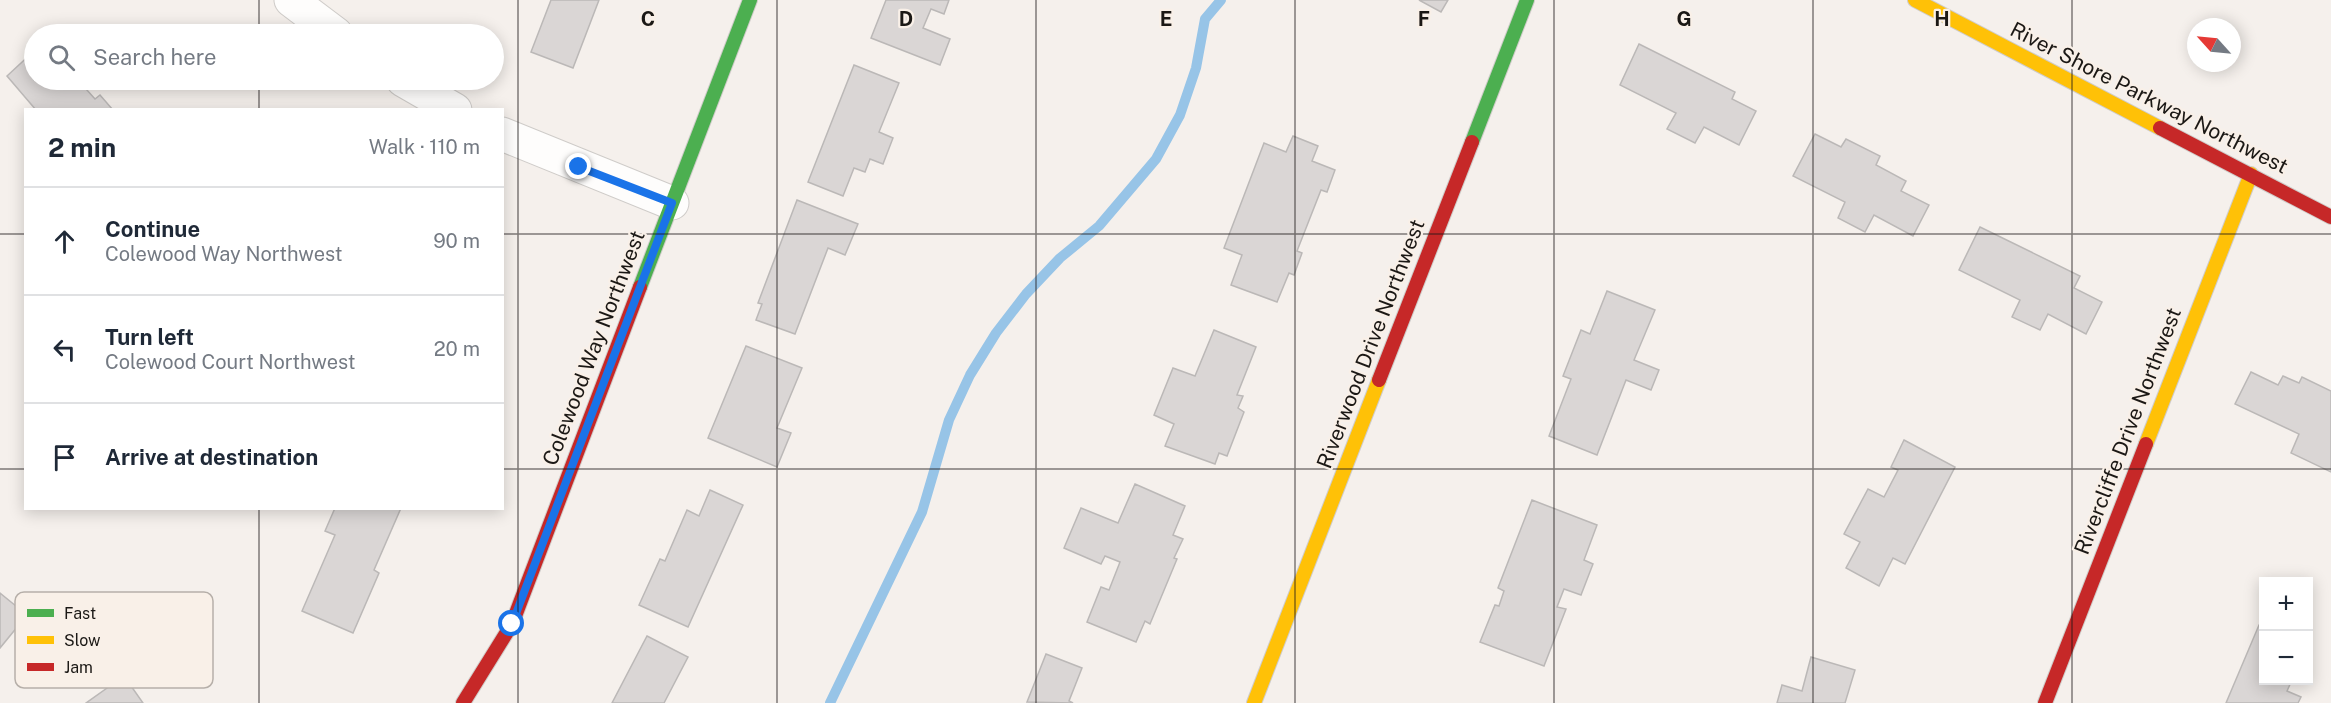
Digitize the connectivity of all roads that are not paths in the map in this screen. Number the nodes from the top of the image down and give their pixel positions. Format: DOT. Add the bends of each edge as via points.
graph roads {
  1 [pos="291,0"];
  2 [pos="750,0"];
  3 [pos="1527,0"];
  4 [pos="1915,0"];
  5 [pos="323,24"];
  6 [pos="420,90"];
  7 [pos="451,108"];
  8 [pos="504,135"];
  9 [pos="2251,174"];
  10 [pos="672,203"];
  11 [pos="2331,217"];
  12 [pos="464,703"];
  13 [pos="1254,703"];
  14 [pos="2045,703"];
  1 -- 5 [label="street"];
  2 -- 10 [label="street, Colewood Way Northwest"];
  3 -- 13 [label="street, Riverwood Drive Northwest"];
  4 -- 9 [label="street, River Shore Parkway Northwest"];
  6 -- 7 [label="street"];
  8 -- 10 [label="street"];
  9 -- 11 [label="street, River Shore Parkway Northwest"];
  9 -- 14 [label="street, Rivercliffe Drive Northwest"];
  10 -- 12 [label="street, Colewood Way Northwest" via="512,624"];
}
